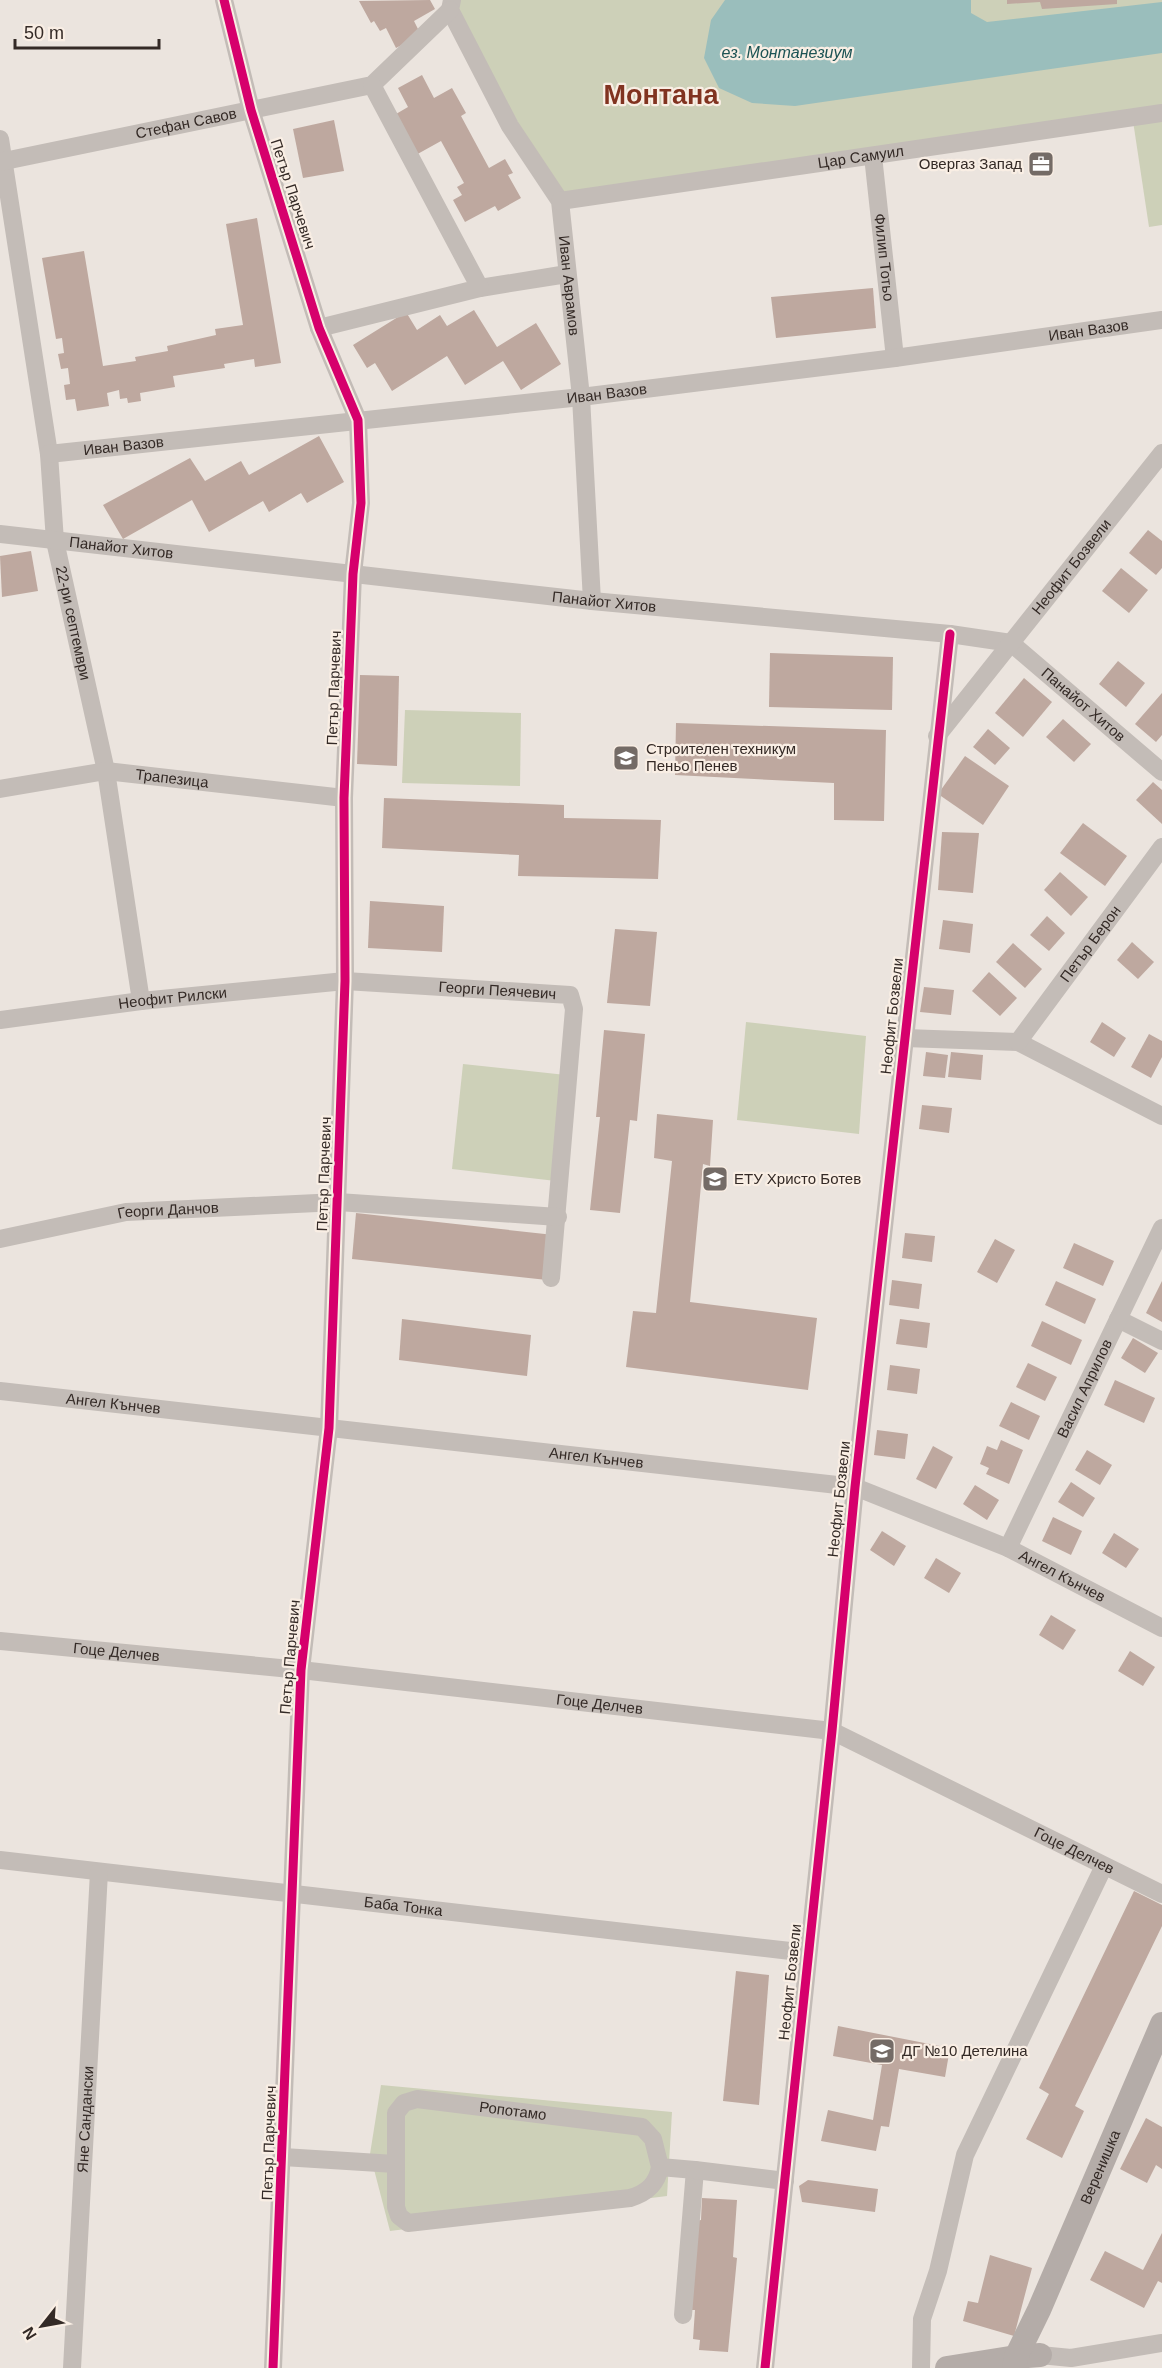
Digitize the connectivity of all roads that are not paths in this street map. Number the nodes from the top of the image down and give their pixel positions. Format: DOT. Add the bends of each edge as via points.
graph roads {
  1 [pos="224,0"];
  2 [pos="451,5"];
  3 [pos="372,85"];
  4 [pos="251,110"];
  5 [pos="1162,113"];
  6 [pos="0,139"];
  7 [pos="873,156"];
  8 [pos="2,162"];
  9 [pos="561,201"];
  10 [pos="567,274"];
  11 [pos="480,288"];
  12 [pos="1162,320"];
  13 [pos="320,328"];
  14 [pos="895,358"];
  15 [pos="581,397"];
  16 [pos="358,420"];
  17 [pos="1162,453"];
  18 [pos="49,454"];
  19 [pos="0,534"];
  20 [pos="55,541"];
  21 [pos="353,574"];
  22 [pos="592,602"];
  23 [pos="950,633"];
  24 [pos="1011,643"];
  25 [pos="937,736"];
  26 [pos="106,771"];
  27 [pos="1162,772"];
  28 [pos="0,789"];
  29 [pos="344,798"];
  30 [pos="1162,847"];
  31 [pos="345,981"];
  32 [pos="141,1000"];
  33 [pos="0,1020"];
  34 [pos="905,1038"];
  35 [pos="1018,1042"];
  36 [pos="1162,1116"];
  37 [pos="338,1202"];
  38 [pos="558,1217"];
  39 [pos="1162,1228"];
  40 [pos="0,1239"];
  41 [pos="551,1278"];
  42 [pos="1118,1319"];
  43 [pos="1162,1341"];
  44 [pos="0,1391"];
  45 [pos="329,1428"];
  46 [pos="855,1487"];
  47 [pos="1008,1548"];
  48 [pos="1162,1628"];
  49 [pos="0,1641"];
  50 [pos="302,1670"];
  51 [pos="832,1731"];
  52 [pos="0,1860"];
  53 [pos="1104,1866"];
  54 [pos="99,1872"];
  55 [pos="293,1893"];
  56 [pos="1162,1894"];
  57 [pos="808,1953"];
  58 [pos="1162,2024"];
  59 [pos="283,2157"];
  60 [pos="395,2164"];
  61 [pos="660,2167"];
  62 [pos="695,2170"];
  63 [pos="785,2181"];
  64 [pos="1040,2310"];
  65 [pos="682,2315"];
  66 [pos="1162,2343"];
  67 [pos="1015,2362"];
  68 [pos="1042,2364"];
  69 [pos="72,2368"];
  70 [pos="273,2368"];
  71 [pos="765,2368"];
  72 [pos="921,2368"];
  73 [pos="947,2368"];
  1 -- 4 [label="street, Петър Парчевич"];
  2 -- 3 [label="street"];
  2 -- 9 [label="street, Иван Аврамов" via="510,126"];
  3 -- 4 [label="street, Стефан Савов"];
  3 -- 11 [label="street"];
  4 -- 8 [label="street, Стефан Савов"];
  4 -- 13 [label="street, Петър Парчевич"];
  5 -- 7 [label="street, Цар Самуил"];
  6 -- 8 [label="street, 22-ри септември"];
  7 -- 9 [label="street, Цар Самуил"];
  7 -- 14 [label="street, Филип Тотьо"];
  8 -- 18 [label="street, 22-ри септември"];
  9 -- 10 [label="street, Иван Аврамов"];
  10 -- 11 [label="street"];
  10 -- 15 [label="street, Иван Аврамов"];
  11 -- 13 [label="street"];
  12 -- 14 [label="street, Иван Вазов"];
  13 -- 16 [label="street, Петър Парчевич"];
  14 -- 15 [label="street, Иван Вазов"];
  15 -- 16 [label="street, Иван Вазов"];
  15 -- 22 [label="street, Иван Аврамов"];
  16 -- 18 [label="street, Иван Вазов"];
  16 -- 21 [label="street, Петър Парчевич" via="361,503"];
  17 -- 24 [label="street, Неофит Бозвели"];
  18 -- 20 [label="street, 22-ри септември"];
  19 -- 20 [label="street, Панайот Хитов"];
  20 -- 21 [label="street, Панайот Хитов"];
  20 -- 26 [label="street, 22-ри септември"];
  21 -- 22 [label="street, Панайот Хитов"];
  21 -- 29 [label="street, Петър Парчевич"];
  22 -- 23 [label="street, Панайот Хитов"];
  23 -- 24 [label="street, Панайот Хитов"];
  23 -- 25 [label="street, Неофит Бозвели"];
  24 -- 25 [label="street, Неофит Бозвели"];
  24 -- 27 [label="street, Панайот Хитов"];
  25 -- 34 [label="street, Неофит Бозвели"];
  26 -- 28 [label="street, Трапезица"];
  26 -- 29 [label="street, Трапезица"];
  26 -- 32 [label="street, 22-ри септември"];
  29 -- 31 [label="street, Петър Парчевич"];
  30 -- 35 [label="street, Петър Берон"];
  31 -- 32 [label="street, Неофит Рилски"];
  31 -- 37 [label="street, Петър Парчевич"];
  31 -- 38 [label="street, Георги Пеячевич" via="570,995 574,1009"];
  32 -- 33 [label="street, Неофит Рилски"];
  34 -- 35 [label="street"];
  34 -- 46 [label="street, Неофит Бозвели"];
  35 -- 36 [label="street"];
  37 -- 38 [label="street"];
  37 -- 40 [label="street, Георги Данчов" via="126,1212"];
  37 -- 45 [label="street, Петър Парчевич"];
  38 -- 41 [label="street, Георги Пеячевич"];
  39 -- 42 [label="street, Васил Априлов"];
  42 -- 43 [label="street"];
  42 -- 47 [label="street, Васил Априлов"];
  44 -- 45 [label="street, Ангел Кънчев"];
  45 -- 46 [label="street, Ангел Кънчев"];
  45 -- 50 [label="street, Петър Парчевич"];
  46 -- 47 [label="street, Ангел Кънчев"];
  46 -- 51 [label="street, Неофит Бозвели"];
  47 -- 48 [label="street, Ангел Кънчев"];
  49 -- 50 [label="street, Гоце Делчев"];
  50 -- 51 [label="street, Гоце Делчев"];
  50 -- 55 [label="street, Петър Парчевич"];
  51 -- 53 [label="street, Гоце Делчев"];
  51 -- 57 [label="street, Неофит Бозвели"];
  52 -- 54 [label="street, Баба Тонка"];
  53 -- 56 [label="street, Гоце Делчев"];
  53 -- 72 [label="street" via="965,2155 938,2271 922,2319"];
  54 -- 55 [label="street, Баба Тонка"];
  54 -- 69 [label="street, Яне Сандански"];
  55 -- 57 [label="street, Баба Тонка"];
  55 -- 59 [label="street, Петър Парчевич"];
  57 -- 63 [label="street, Неофит Бозвели"];
  58 -- 64 [label="main road, Веренишка"];
  59 -- 60 [label="street"];
  59 -- 70 [label="street, Петър Парчевич"];
  60 -- 61 [label="street, Ропотамо" via="398,2212 403,2220 414,2223 630,2198 654,2183"];
  60 -- 61 [label="street, Ропотамо" via="396,2113 404,2103 417,2099 642,2127 653,2139"];
  61 -- 62 [label="street"];
  62 -- 63 [label="street"];
  62 -- 65 [label="street"];
  63 -- 71 [label="street, Неофит Бозвели"];
  64 -- 67 [label="main road, Веренишка"];
  64 -- 68 [label="main road, Веренишка"];
  66 -- 68 [label="street"];
  67 -- 68 [label="main road"];
  67 -- 73 [label="main road"];
}
